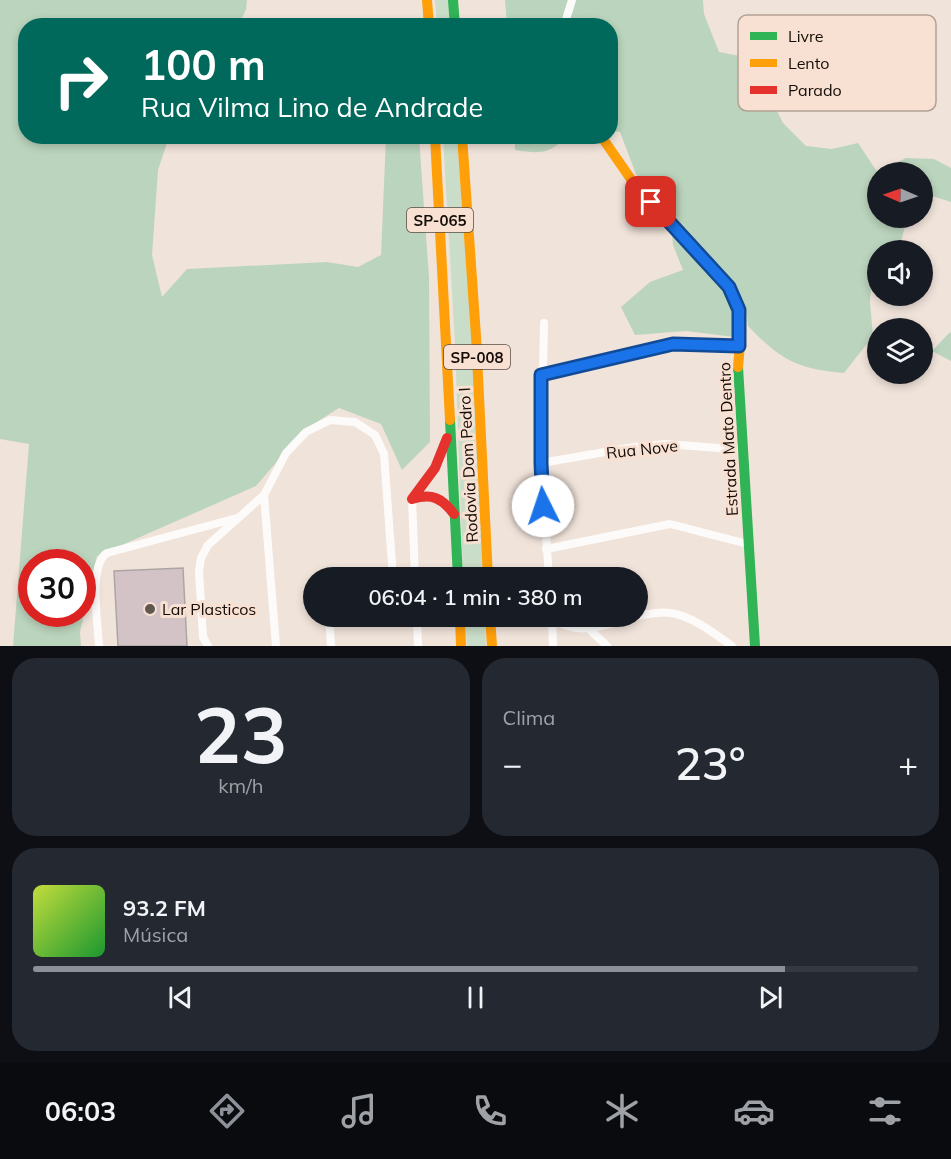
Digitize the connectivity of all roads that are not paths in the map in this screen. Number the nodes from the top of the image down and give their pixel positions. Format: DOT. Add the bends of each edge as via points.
graph roads {
  1 [pos="428,0"];
  2 [pos="453,0"];
  3 [pos="572,0"];
  4 [pos="429,18"];
  5 [pos="454,18"];
  6 [pos="566,18"];
  7 [pos="435,144"];
  8 [pos="463,144"];
  9 [pos="607,144"];
  10 [pos="543,323"];
  11 [pos="739,346"];
  12 [pos="541,375"];
  13 [pos="450,431"];
  14 [pos="744,450"];
  15 [pos="541,463"];
  16 [pos="264,495"];
  17 [pos="412,499"];
  18 [pos="454,514"];
  19 [pos="239,518"];
  20 [pos="748,544"];
  21 [pos="546,549"];
  22 [pos="392,567"];
  23 [pos="415,567"];
  24 [pos="457,567"];
  25 [pos="487,567"];
  26 [pos="548,567"];
  27 [pos="330,627"];
  28 [pos="417,627"];
  29 [pos="460,627"];
  30 [pos="491,627"];
  31 [pos="552,627"];
  32 [pos="568,627"];
  33 [pos="590,629"];
  34 [pos="99,646"];
  35 [pos="208,646"];
  36 [pos="275,646"];
  37 [pos="332,646"];
  38 [pos="418,646"];
  39 [pos="461,646"];
  40 [pos="492,646"];
  41 [pos="553,646"];
  42 [pos="607,646"];
  43 [pos="732,646"];
  44 [pos="755,646"];
  1 -- 4 [label="main road"];
  2 -- 5 [label="main road"];
  3 -- 6 [label="street"];
  7 -- 13 [label="main road, Rodovia Dom Pedro I / SP-065"];
  8 -- 25 [label="main road, Rodovia Dom Pedro I / SP-008"];
  9 -- 11 [label="main road, Estrada Mato Dentro" via="635,185 729,287 739,310"];
  10 -- 12 [label="street"];
  11 -- 12 [label="street" via="673,344"];
  11 -- 14 [label="main road, Estrada Mato Dentro"];
  12 -- 15 [label="street"];
  13 -- 17 [label="main road" via="435,468"];
  13 -- 18 [label="main road, Rodovia Dom Pedro I / SP-065"];
  14 -- 15 [label="street, Rua Nove" via="667,444"];
  14 -- 20 [label="main road, Estrada Mato Dentro"];
  15 -- 21 [label="street"];
  16 -- 19 [label="street"];
  16 -- 22 [label="street" via="286,453 306,432 330,420 355,422 375,435 384,454"];
  16 -- 36 [label="street"];
  17 -- 18 [label="main road" via="436,494"];
  17 -- 23 [label="street"];
  18 -- 24 [label="main road, Rodovia Dom Pedro I / SP-065"];
  19 -- 34 [label="street" via="100,557 95,570"];
  19 -- 35 [label="street" via="208,545 201,558 203,637"];
  20 -- 21 [label="street" via="670,524"];
  20 -- 44 [label="main road, Estrada Mato Dentro"];
  21 -- 26 [label="street"];
  27 -- 37 [label="street"];
  28 -- 38 [label="street"];
  29 -- 39 [label="main road"];
  30 -- 40 [label="main road"];
  31 -- 41 [label="street"];
  32 -- 33 [label="street"];
  33 -- 42 [label="street"];
  33 -- 43 [label="street" via="651,613 673,614"];
}
